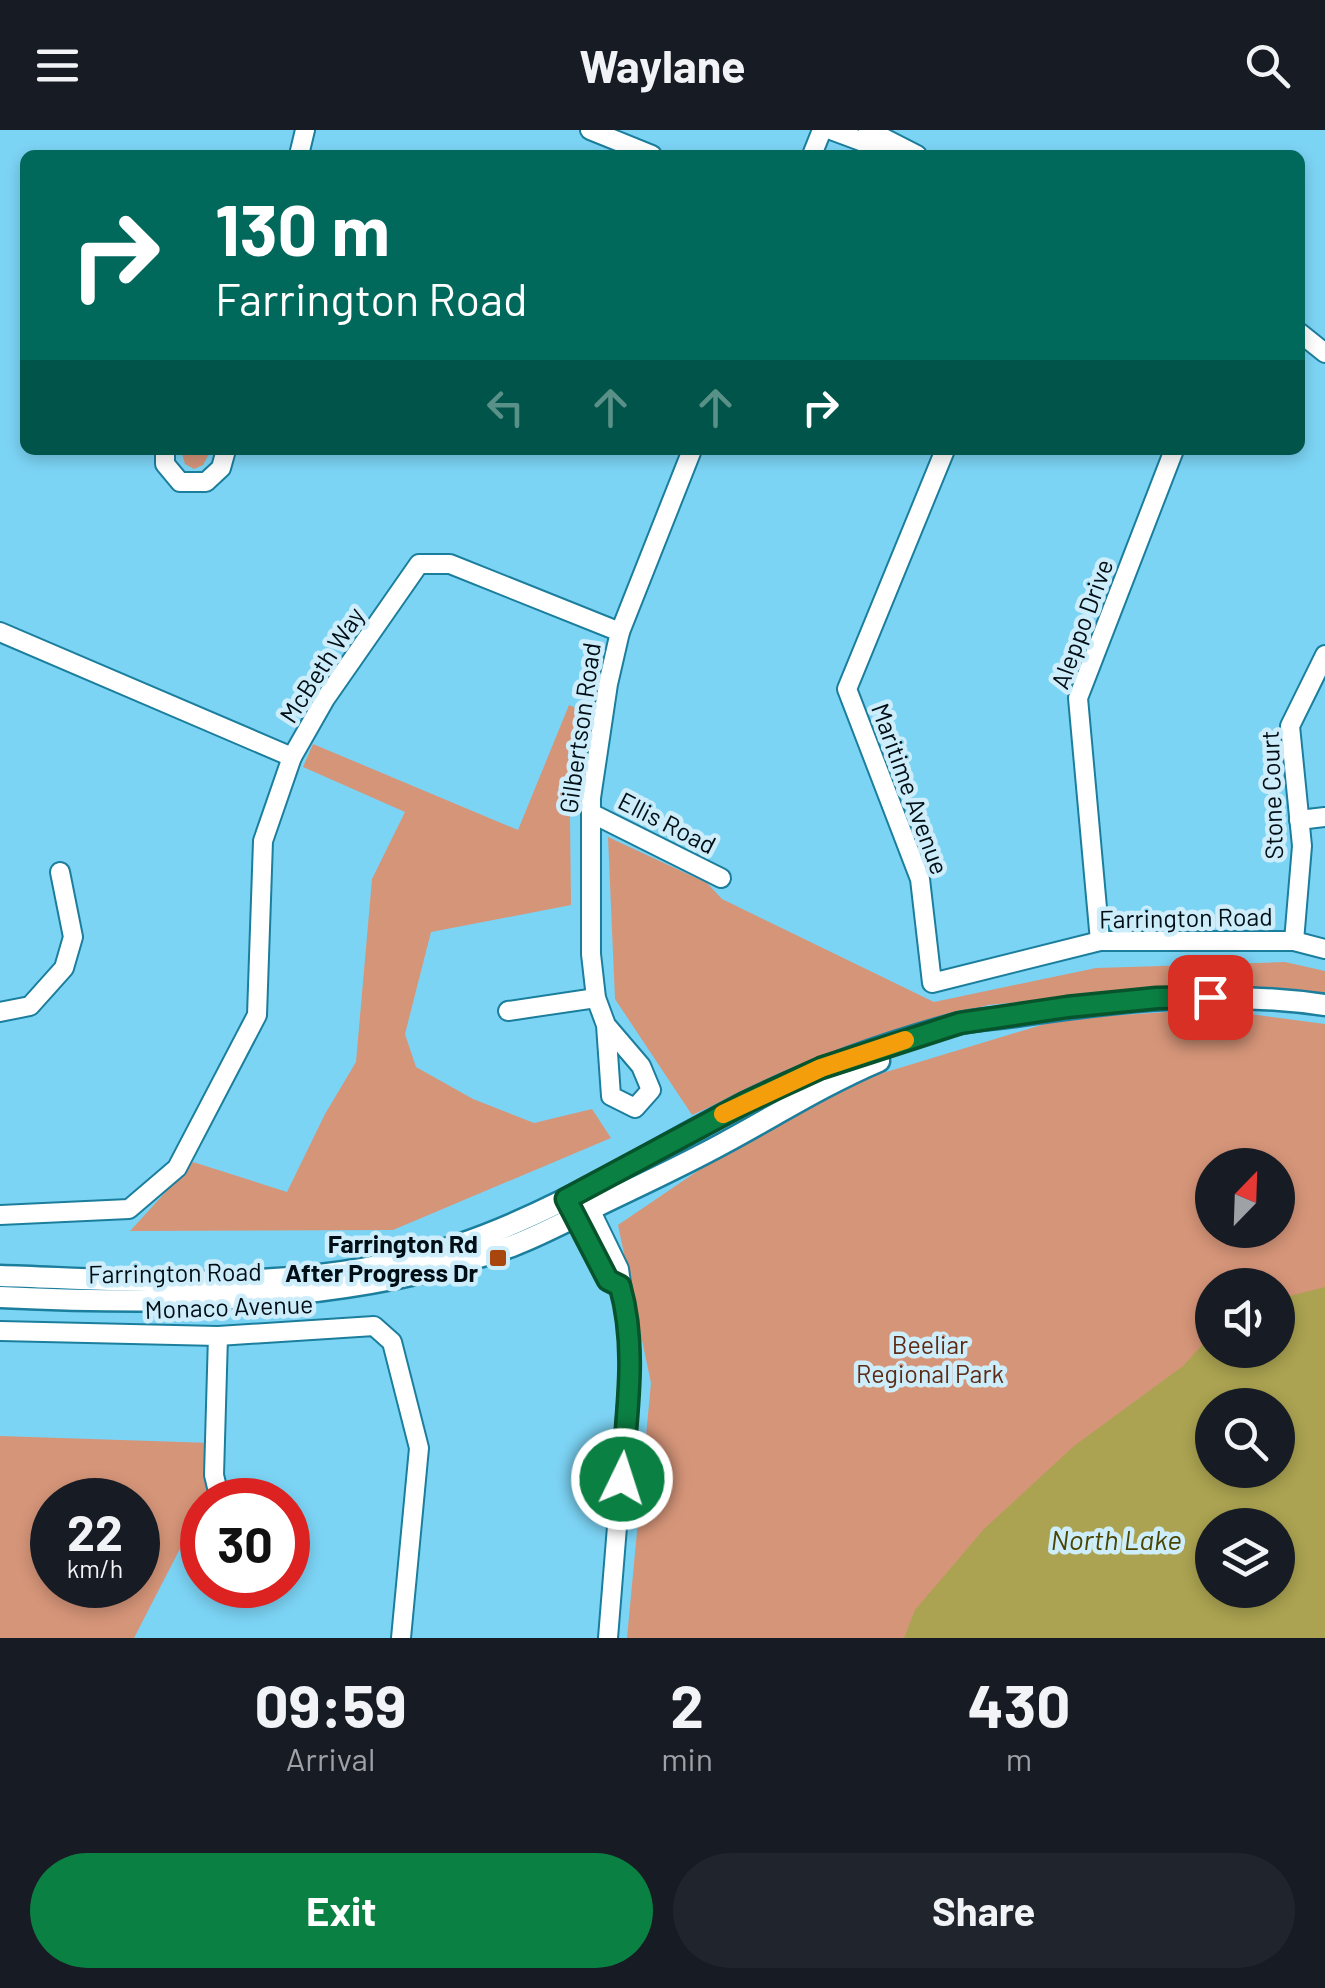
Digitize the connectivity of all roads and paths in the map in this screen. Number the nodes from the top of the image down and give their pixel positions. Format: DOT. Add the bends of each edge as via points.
graph roads {
  1 [pos="590,130"];
  2 [pos="831,130"];
  3 [pos="868,130"];
  4 [pos="892,144"];
  5 [pos="640,150"];
  6 [pos="906,150"];
  7 [pos="1305,338"];
  8 [pos="1325,353"];
  9 [pos="165,455"];
  10 [pos="225,455"];
  11 [pos="690,455"];
  12 [pos="943,455"];
  13 [pos="1172,455"];
  14 [pos="0,632"];
  15 [pos="620,632"];
  16 [pos="1325,654"];
  17 [pos="292,758"];
  18 [pos="591,814"];
  19 [pos="1325,817"];
  20 [pos="1300,820"];
  21 [pos="60,872"];
  22 [pos="721,878"];
  23 [pos="1100,941"];
  24 [pos="1294,941"];
  25 [pos="1325,949"];
  26 [pos="932,984"];
  27 [pos="596,998"];
  28 [pos="1325,1005"];
  29 [pos="508,1011"];
  30 [pos="0,1012"];
  31 [pos="606,1024"];
  32 [pos="578,1204"];
  33 [pos="0,1215"];
  34 [pos="0,1275"];
  35 [pos="0,1301"];
  36 [pos="0,1332"];
  37 [pos="218,1336"];
  38 [pos="215,1478"];
  39 [pos="401,1638"];
  40 [pos="608,1638"];
  1 -- 5 [label="street"];
  2 -- 4 [label="street"];
  3 -- 4 [label="street"];
  4 -- 6 [label="street"];
  7 -- 8 [label="street"];
  9 -- 10 [label="street" via="180,482 206,482 222,468"];
  11 -- 15 [label="street, Gilbertson Road"];
  12 -- 26 [label="street, Maritime Avenue" via="847,690 920,879"];
  13 -- 23 [label="street, Aleppo Drive" via="1078,698"];
  14 -- 17 [label="street, McBeth Way"];
  15 -- 17 [label="street, McBeth Way" via="450,564 419,564"];
  15 -- 18 [label="street, Gilbertson Road"];
  16 -- 20 [label="street, Stone Court" via="1290,726"];
  17 -- 33 [label="street" via="263,841 257,1015 178,1168 130,1209"];
  18 -- 22 [label="street, Ellis Road"];
  18 -- 27 [label="street, Gilbertson Road"];
  19 -- 20 [label="street"];
  20 -- 24 [label="street, Stone Court"];
  21 -- 30 [label="street" via="73,937 64,968 30,1006"];
  23 -- 24 [label="street, Farrington Road"];
  23 -- 26 [label="street, Farrington Road"];
  24 -- 25 [label="street, Farrington Road"];
  27 -- 29 [label="street"];
  27 -- 31 [label="street, Gilbertson Road"];
  28 -- 32 [label="main road, Farrington Road" via="1157,998 1014,1017 878,1060 724,1143"];
  32 -- 34 [label="main road, Farrington Road" via="354,1271 259,1281"];
  32 -- 35 [label="main road, Farrington Road" via="513,1245 334,1291"];
  32 -- 40 [label="street" via="619,1269 629,1329"];
  36 -- 37 [label="street, Monaco Avenue"];
  37 -- 38 [label="street"];
  37 -- 39 [label="street, Monaco Avenue" via="374,1326 392,1342 419,1448"];
}
